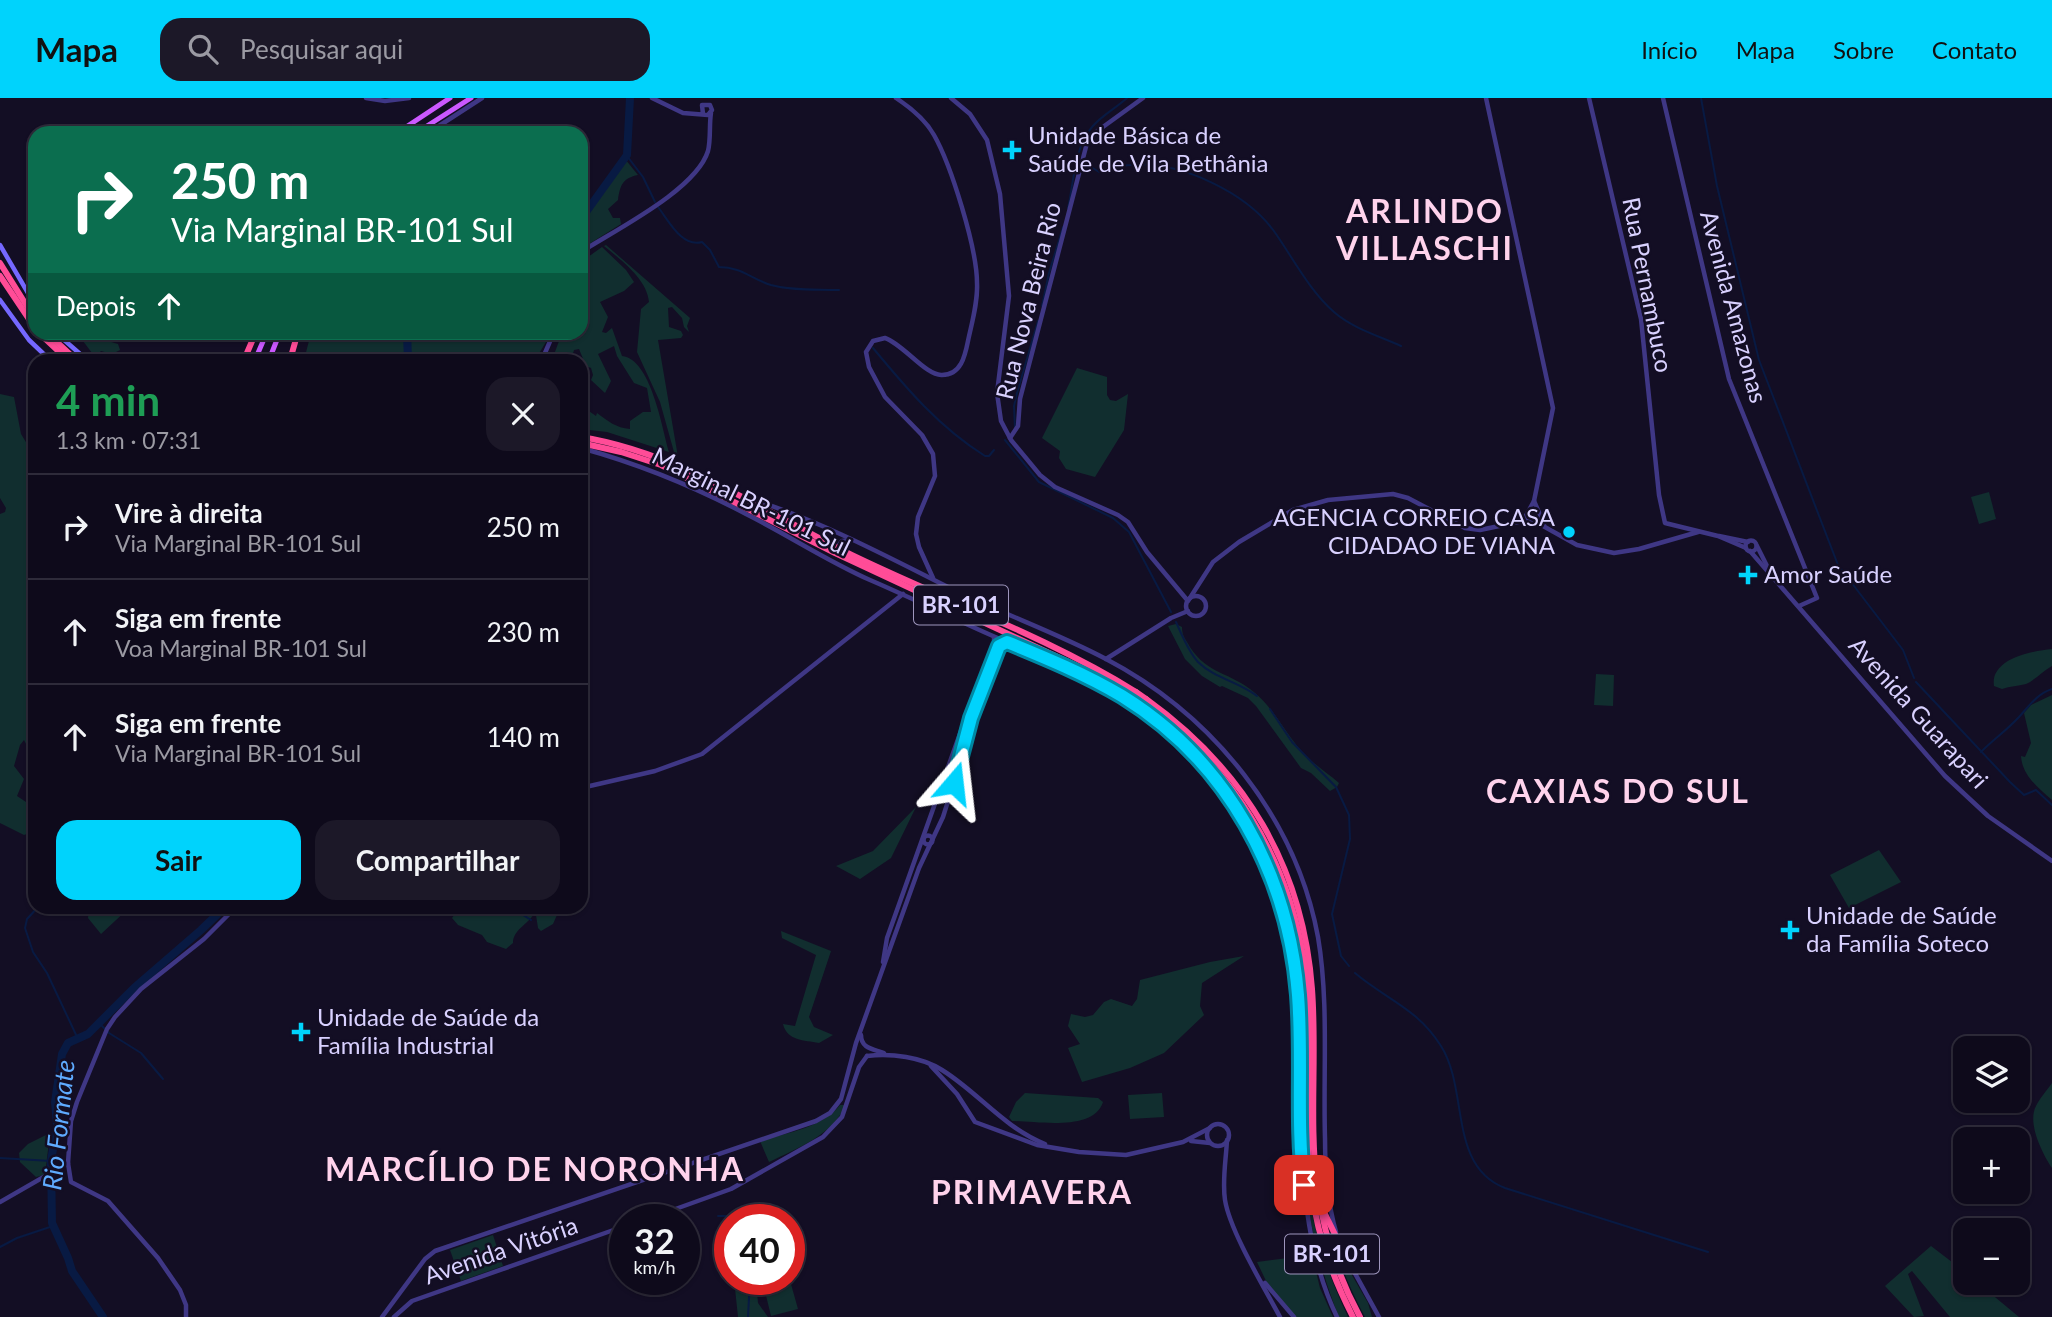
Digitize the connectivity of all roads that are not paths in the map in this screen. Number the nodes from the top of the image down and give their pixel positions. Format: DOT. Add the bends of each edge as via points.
graph roads {
  1 [pos="366,98"];
  2 [pos="409,98"];
  3 [pos="450,98"];
  4 [pos="471,98"];
  5 [pos="482,98"];
  6 [pos="652,98"];
  7 [pos="711,98"];
  8 [pos="896,98"];
  9 [pos="951,98"];
  10 [pos="1143,98"];
  11 [pos="1486,98"];
  12 [pos="1589,98"];
  13 [pos="1663,98"];
  14 [pos="705,110"];
  15 [pos="408,126"];
  16 [pos="427,126"];
  17 [pos="439,126"];
  18 [pos="0,245"];
  19 [pos="588,248"];
  20 [pos="0,263"];
  21 [pos="13,268"];
  22 [pos="2,276"];
  23 [pos="28,293"];
  24 [pos="0,300"];
  25 [pos="28,310"];
  26 [pos="28,317"];
  27 [pos="28,339"];
  28 [pos="29,340"];
  29 [pos="47,340"];
  30 [pos="55,340"];
  31 [pos="64,340"];
  32 [pos="44,354"];
  33 [pos="62,354"];
  34 [pos="70,354"];
  35 [pos="80,354"];
  36 [pos="1010,438"];
  37 [pos="588,441"];
  38 [pos="588,442"];
  39 [pos="588,443"];
  40 [pos="737,495"];
  41 [pos="1534,501"];
  42 [pos="1523,521"];
  43 [pos="1544,525"];
  44 [pos="1698,532"];
  45 [pos="1718,536"];
  46 [pos="851,540"];
  47 [pos="1748,542"];
  48 [pos="1757,545"];
  49 [pos="838,546"];
  50 [pos="1748,550"];
  51 [pos="834,554"];
  52 [pos="836,564"];
  53 [pos="1770,574"];
  54 [pos="933,578"];
  55 [pos="1200,579"];
  56 [pos="903,594"];
  57 [pos="1203,600"];
  58 [pos="1188,601"];
  59 [pos="1799,606"];
  60 [pos="1188,611"];
  61 [pos="993,636"];
  62 [pos="1007,642"];
  63 [pos="1106,659"];
  64 [pos="1146,683"];
  65 [pos="1138,699"];
  66 [pos="974,702"];
  67 [pos="588,786"];
  68 [pos="924,839"];
  69 [pos="932,842"];
  70 [pos="2052,862"];
  71 [pos="229,914"];
  72 [pos="880,977"];
  73 [pos="860,1035"];
  74 [pos="866,1046"];
  75 [pos="854,1051"];
  76 [pos="888,1055"];
  77 [pos="866,1057"];
  78 [pos="931,1066"];
  79 [pos="1308,1073"];
  80 [pos="971,1094"];
  81 [pos="953,1099"];
  82 [pos="961,1100"];
  83 [pos="997,1115"];
  84 [pos="988,1128"];
  85 [pos="1210,1128"];
  86 [pos="1301,1132"];
  87 [pos="1227,1140"];
  88 [pos="1183,1142"];
  89 [pos="1214,1145"];
  90 [pos="1056,1148"];
  91 [pos="68,1163"];
  92 [pos="1225,1163"];
  93 [pos="1317,1186"];
  94 [pos="0,1202"];
  95 [pos="689,1204"];
  96 [pos="609,1232"];
  97 [pos="1346,1257"];
  98 [pos="1258,1273"];
  99 [pos="1378,1316"];
  100 [pos="186,1317"];
  101 [pos="382,1317"];
  102 [pos="394,1317"];
  103 [pos="1280,1317"];
  104 [pos="1294,1317"];
  105 [pos="1337,1317"];
  106 [pos="1353,1317"];
  107 [pos="1360,1317"];
  1 -- 2 [label="street"];
  3 -- 15 [label="main road"];
  4 -- 16 [label="main road"];
  5 -- 17 [label="street"];
  6 -- 14 [label="street" via="683,113"];
  7 -- 14 [label="street"];
  8 -- 54 [label="street" via="920,117 938,144 968,231 977,279 965,357 954,371 934,374 885,338 873,341 866,352 885,397 933,453 935,475 916,526 919,547"];
  9 -- 36 [label="street" via="970,114 987,140 1000,194 1009,296 997,393 1001,421"];
  10 -- 36 [label="street, Rua Nova Beira Rio" via="1087,143 1020,399 1018,426"];
  11 -- 41 [label="street" via="1553,408"];
  12 -- 44 [label="street, Rua Pernambuco" via="1641,318 1665,523"];
  13 -- 59 [label="street, Avenida Amazonas" via="1729,379 1817,598"];
  14 -- 19 [label="street" via="707,153 691,176 670,196"];
  18 -- 21 [label="main road"];
  20 -- 21 [label="main road"];
  20 -- 22 [label="highway"];
  21 -- 23 [label="main road"];
  22 -- 25 [label="highway"];
  22 -- 26 [label="highway"];
  24 -- 27 [label="main road"];
  28 -- 32 [label="main road"];
  29 -- 33 [label="highway"];
  30 -- 34 [label="highway"];
  31 -- 35 [label="main road"];
  36 -- 58 [label="street" via="1034,469 1055,486 1128,522"];
  37 -- 40 [label="highway, BR-101" via="630,448"];
  38 -- 65 [label="highway, BR-101" via="661,466"];
  39 -- 52 [label="street, Marginal BR-101 Sul" via="705,493"];
  40 -- 46 [label="street" via="790,512"];
  40 -- 65 [label="highway, BR-101" via="834,546 1033,638"];
  41 -- 42 [label="street"];
  41 -- 43 [label="street"];
  42 -- 43 [label="street"];
  42 -- 55 [label="street" via="1486,529 1465,528 1393,494 1319,502 1283,515 1244,538 1216,559"];
  43 -- 44 [label="street, Avenida Guarapari" via="1589,549 1624,552"];
  44 -- 45 [label="street, Avenida Guarapari"];
  45 -- 47 [label="street"];
  45 -- 50 [label="street, Avenida Guarapari"];
  46 -- 49 [label="street"];
  46 -- 54 [label="street"];
  47 -- 48 [label="street"];
  47 -- 50 [label="street"];
  48 -- 50 [label="street"];
  48 -- 53 [label="street, Avenida Guarapari"];
  50 -- 53 [label="street, Avenida Guarapari"];
  51 -- 52 [label="street"];
  52 -- 56 [label="street, Marginal BR-101 Sul"];
  53 -- 59 [label="street, Avenida Guarapari"];
  54 -- 63 [label="street"];
  55 -- 57 [label="street"];
  55 -- 58 [label="street"];
  56 -- 61 [label="street, Marginal BR-101 Sul"];
  56 -- 67 [label="street" via="702,754 655,771"];
  57 -- 58 [label="street" via="1194,597"];
  57 -- 60 [label="street" via="1202,614 1194,616"];
  58 -- 60 [label="street"];
  59 -- 70 [label="street, Avenida Guarapari" via="1945,776 1988,816"];
  60 -- 63 [label="street"];
  61 -- 62 [label="street, Marginal BR-101 Sul"];
  61 -- 66 [label="street" via="994,646"];
  62 -- 65 [label="street, Marginal BR-101 Sul"];
  62 -- 66 [label="street" via="999,646"];
  63 -- 64 [label="street"];
  64 -- 65 [label="street"];
  64 -- 97 [label="street" via="1187,715 1244,773 1289,850 1311,908 1323,982 1325,1176"];
  65 -- 79 [label="highway, BR-101" via="1217,768 1247,809 1274,859 1294,914 1304,964"];
  65 -- 86 [label="street, Marginal BR-101 Sul" via="1223,789 1254,837 1276,886 1295,962"];
  65 -- 93 [label="highway, BR-101" via="1194,736 1234,781 1266,830 1290,883 1306,939 1312,990"];
  66 -- 68 [label="street"];
  66 -- 69 [label="street" via="951,793"];
  68 -- 69 [label="street" via="927,844"];
  68 -- 72 [label="street" via="887,938"];
  69 -- 72 [label="street"];
  71 -- 91 [label="street" via="141,989 111,1023 71,1121"];
  72 -- 73 [label="street"];
  73 -- 74 [label="street"];
  73 -- 75 [label="street"];
  74 -- 75 [label="street" via="858,1045"];
  74 -- 76 [label="street"];
  74 -- 77 [label="street"];
  75 -- 77 [label="street" via="857,1058"];
  75 -- 101 [label="street" via="841,1100 824,1117 435,1251"];
  76 -- 77 [label="street"];
  76 -- 78 [label="street"];
  77 -- 95 [label="street" via="837,1125 731,1189"];
  78 -- 80 [label="street"];
  78 -- 82 [label="street"];
  79 -- 86 [label="highway"];
  79 -- 106 [label="highway, BR-101" via="1309,1166 1315,1214"];
  80 -- 82 [label="street"];
  80 -- 83 [label="street"];
  81 -- 82 [label="street"];
  82 -- 84 [label="street" via="975,1122"];
  83 -- 84 [label="street"];
  83 -- 90 [label="street"];
  84 -- 90 [label="street"];
  85 -- 87 [label="street" via="1225,1128"];
  85 -- 88 [label="street"];
  85 -- 89 [label="street" via="1207,1137"];
  86 -- 105 [label="street, Marginal BR-101 Sul" via="1311,1230 1322,1282"];
  87 -- 89 [label="street"];
  87 -- 92 [label="street"];
  88 -- 89 [label="street"];
  88 -- 90 [label="street" via="1112,1155"];
  89 -- 92 [label="street"];
  91 -- 94 [label="street"];
  91 -- 100 [label="street" via="71,1182 108,1201 170,1275 185,1301"];
  92 -- 98 [label="street" via="1226,1209"];
  93 -- 97 [label="highway"];
  93 -- 107 [label="highway, BR-101" via="1333,1257"];
  96 -- 102 [label="street, Avenida Vitória" via="412,1301"];
  97 -- 99 [label="street"];
  98 -- 103 [label="street"];
  98 -- 104 [label="street"];
}
